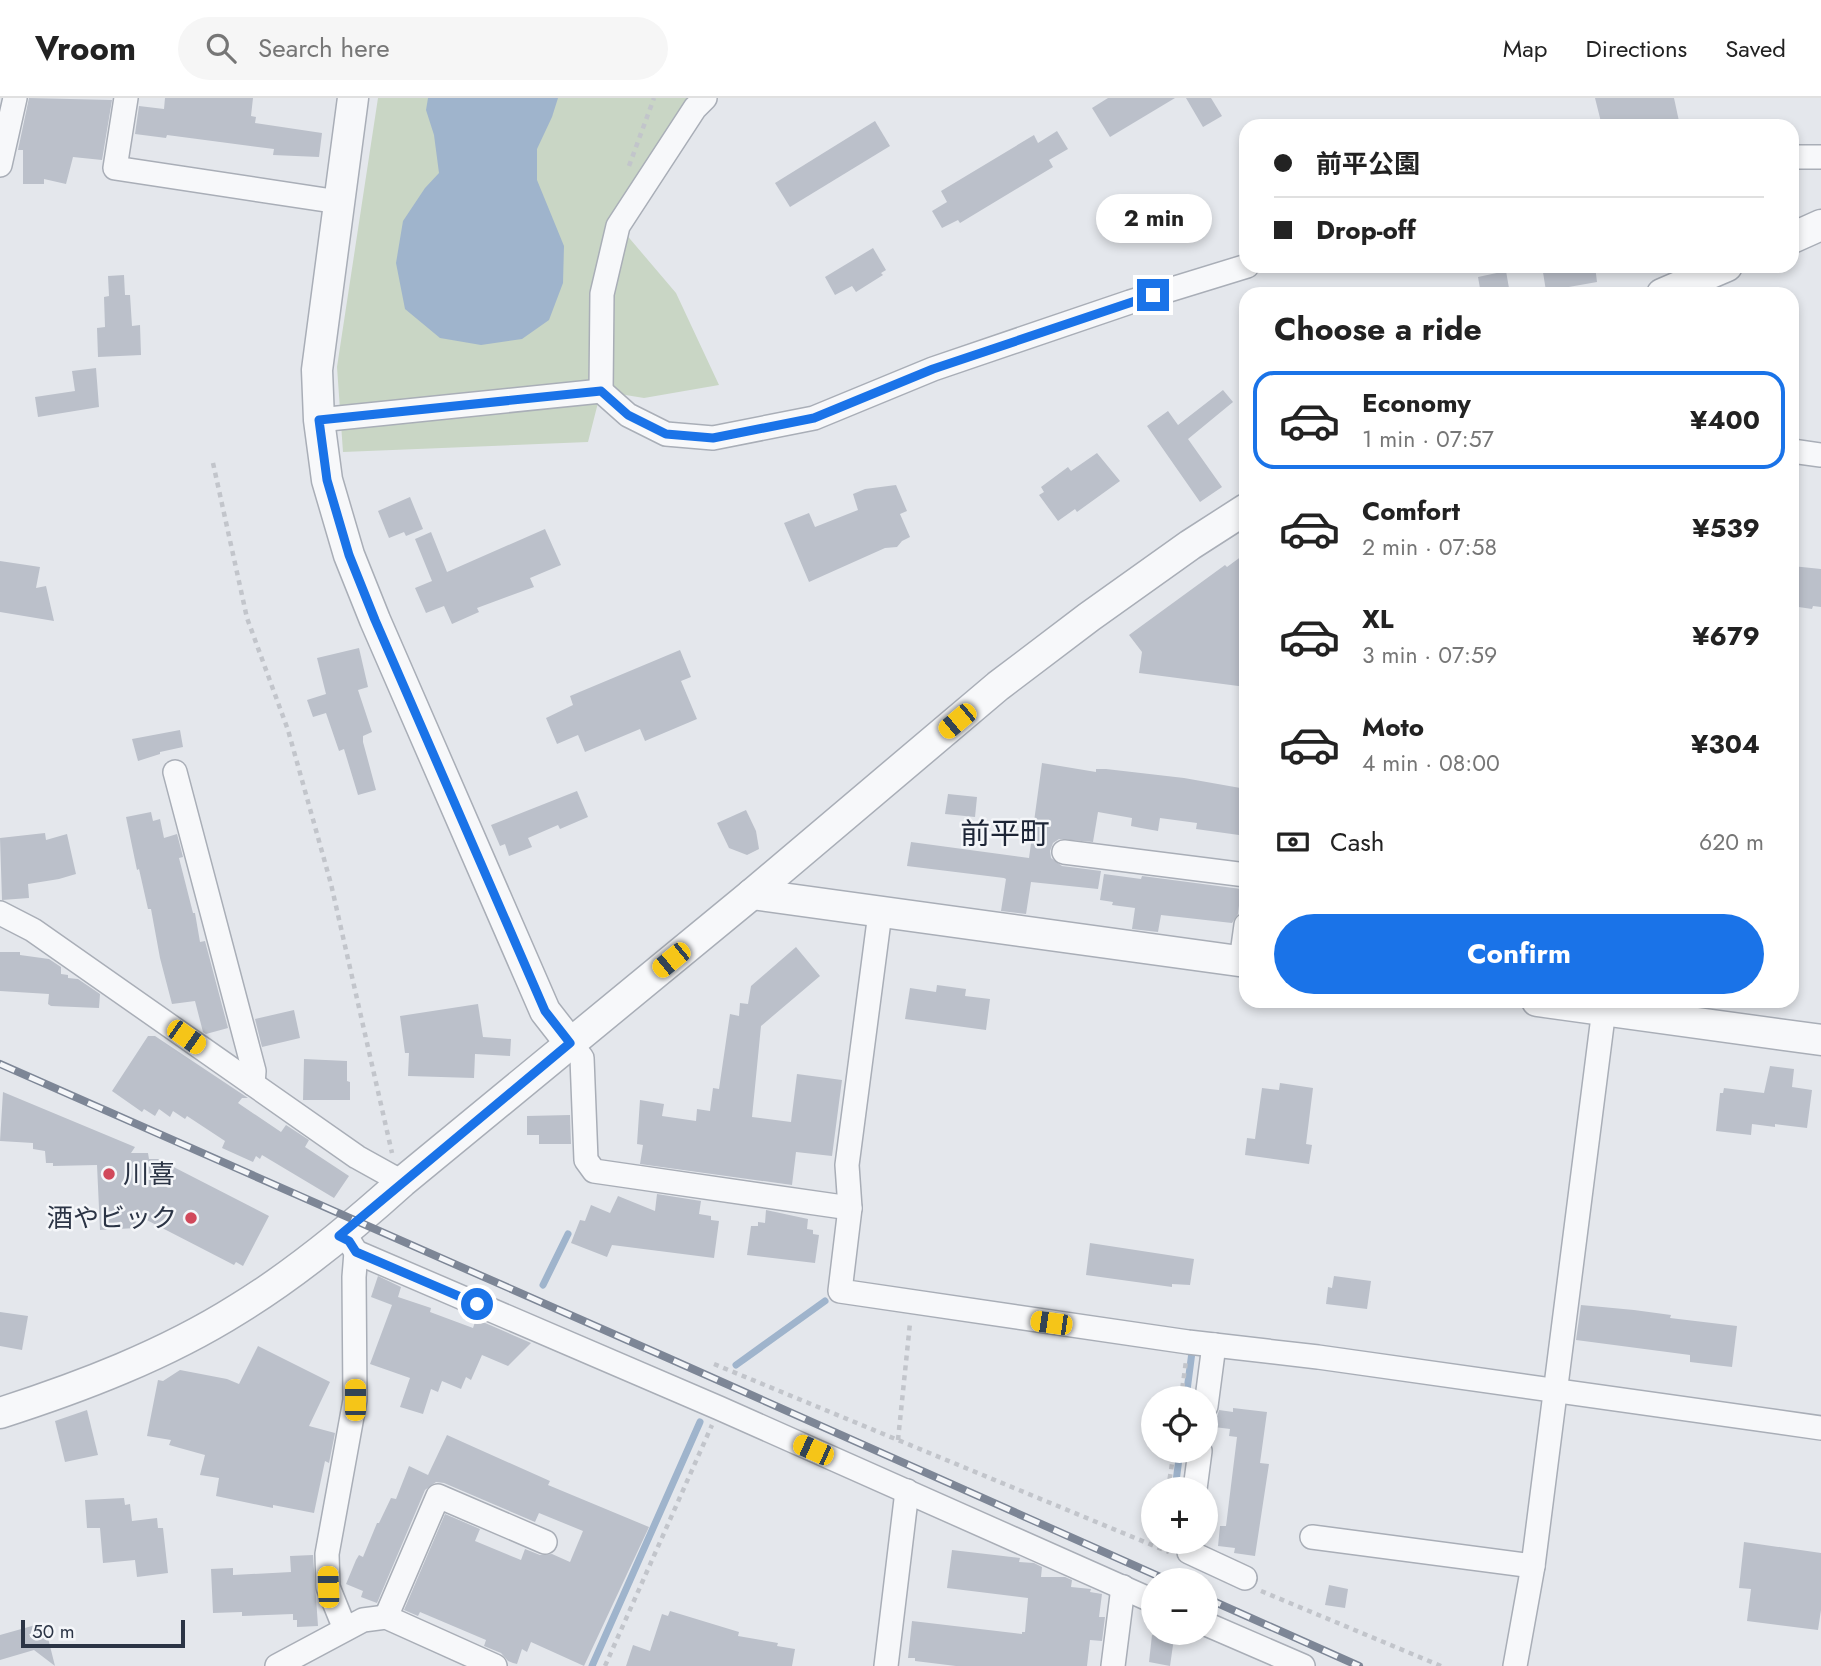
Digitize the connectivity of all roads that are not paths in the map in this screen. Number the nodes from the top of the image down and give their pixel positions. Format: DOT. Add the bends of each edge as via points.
graph roads {
  1 [pos="15,98"];
  2 [pos="126,98"];
  3 [pos="353,98"];
  4 [pos="705,98"];
  5 [pos="1799,157"];
  6 [pos="1821,157"];
  7 [pos="0,165"];
  8 [pos="339,202"];
  9 [pos="1821,225"];
  10 [pos="1799,235"];
  11 [pos="1239,268"];
  12 [pos="1710,279"];
  13 [pos="1684,287"];
  14 [pos="601,391"];
  15 [pos="319,420"];
  16 [pos="1799,452"];
  17 [pos="1821,455"];
  18 [pos="1239,514"];
  19 [pos="175,772"];
  20 [pos="1064,852"];
  21 [pos="1239,874"];
  22 [pos="752,894"];
  23 [pos="0,912"];
  24 [pos="880,913"];
  25 [pos="1239,960"];
  26 [pos="1604,1008"];
  27 [pos="1623,1008"];
  28 [pos="1821,1040"];
  29 [pos="570,1043"];
  30 [pos="253,1084"];
  31 [pos="398,1171"];
  32 [pos="850,1208"];
  33 [pos="347,1244"];
  34 [pos="1214,1345"];
  35 [pos="1209,1386"];
  36 [pos="1554,1391"];
  37 [pos="0,1413"];
  38 [pos="1821,1428"];
  39 [pos="907,1491"];
  40 [pos="1311,1537"];
  41 [pos="545,1542"];
  42 [pos="1193,1554"];
  43 [pos="1533,1566"];
  44 [pos="1247,1582"];
  45 [pos="1123,1587"];
  46 [pos="1141,1595"];
  47 [pos="386,1617"];
  48 [pos="345,1629"];
  49 [pos="1218,1629"];
  50 [pos="277,1666"];
  51 [pos="495,1666"];
  52 [pos="886,1666"];
  53 [pos="1113,1666"];
  54 [pos="1303,1666"];
  55 [pos="1515,1666"];
  1 -- 7 [label="street"];
  2 -- 8 [label="street" via="115,168"];
  3 -- 8 [label="street"];
  4 -- 14 [label="street" via="618,226 602,294"];
  5 -- 6 [label="street"];
  8 -- 15 [label="street" via="317,370"];
  9 -- 10 [label="street"];
  11 -- 14 [label="street" via="933,369 814,418 713,438 666,434 628,415"];
  12 -- 13 [label="street"];
  14 -- 15 [label="street"];
  15 -- 29 [label="street" via="327,480 349,555 375,620 545,1011"];
  16 -- 17 [label="street"];
  18 -- 22 [label="street" via="998,686"];
  19 -- 30 [label="street" via="254,1071"];
  20 -- 21 [label="street"];
  22 -- 24 [label="street"];
  22 -- 29 [label="street"];
  23 -- 30 [label="street" via="33,930"];
  24 -- 25 [label="street"];
  24 -- 32 [label="street" via="847,1165"];
  26 -- 36 [label="street"];
  27 -- 28 [label="street"];
  29 -- 31 [label="street"];
  29 -- 32 [label="street" via="582,1058 586,1160 594,1171"];
  30 -- 31 [label="street" via="357,1157"];
  31 -- 33 [label="street"];
  32 -- 34 [label="street" via="840,1291"];
  33 -- 37 [label="street" via="166,1348 73,1389"];
  33 -- 39 [label="street"];
  33 -- 48 [label="street" via="354,1277 355,1400 327,1554 328,1587"];
  34 -- 35 [label="street"];
  34 -- 36 [label="street"];
  36 -- 38 [label="street"];
  36 -- 43 [label="street"];
  39 -- 45 [label="street"];
  39 -- 52 [label="street"];
  40 -- 43 [label="street"];
  41 -- 47 [label="street" via="439,1496"];
  42 -- 44 [label="street"];
  43 -- 55 [label="street"];
  45 -- 46 [label="street"];
  45 -- 53 [label="street"];
  47 -- 48 [label="street" via="363,1620"];
  47 -- 51 [label="street"];
  48 -- 50 [label="street"];
  49 -- 54 [label="street"];
}
